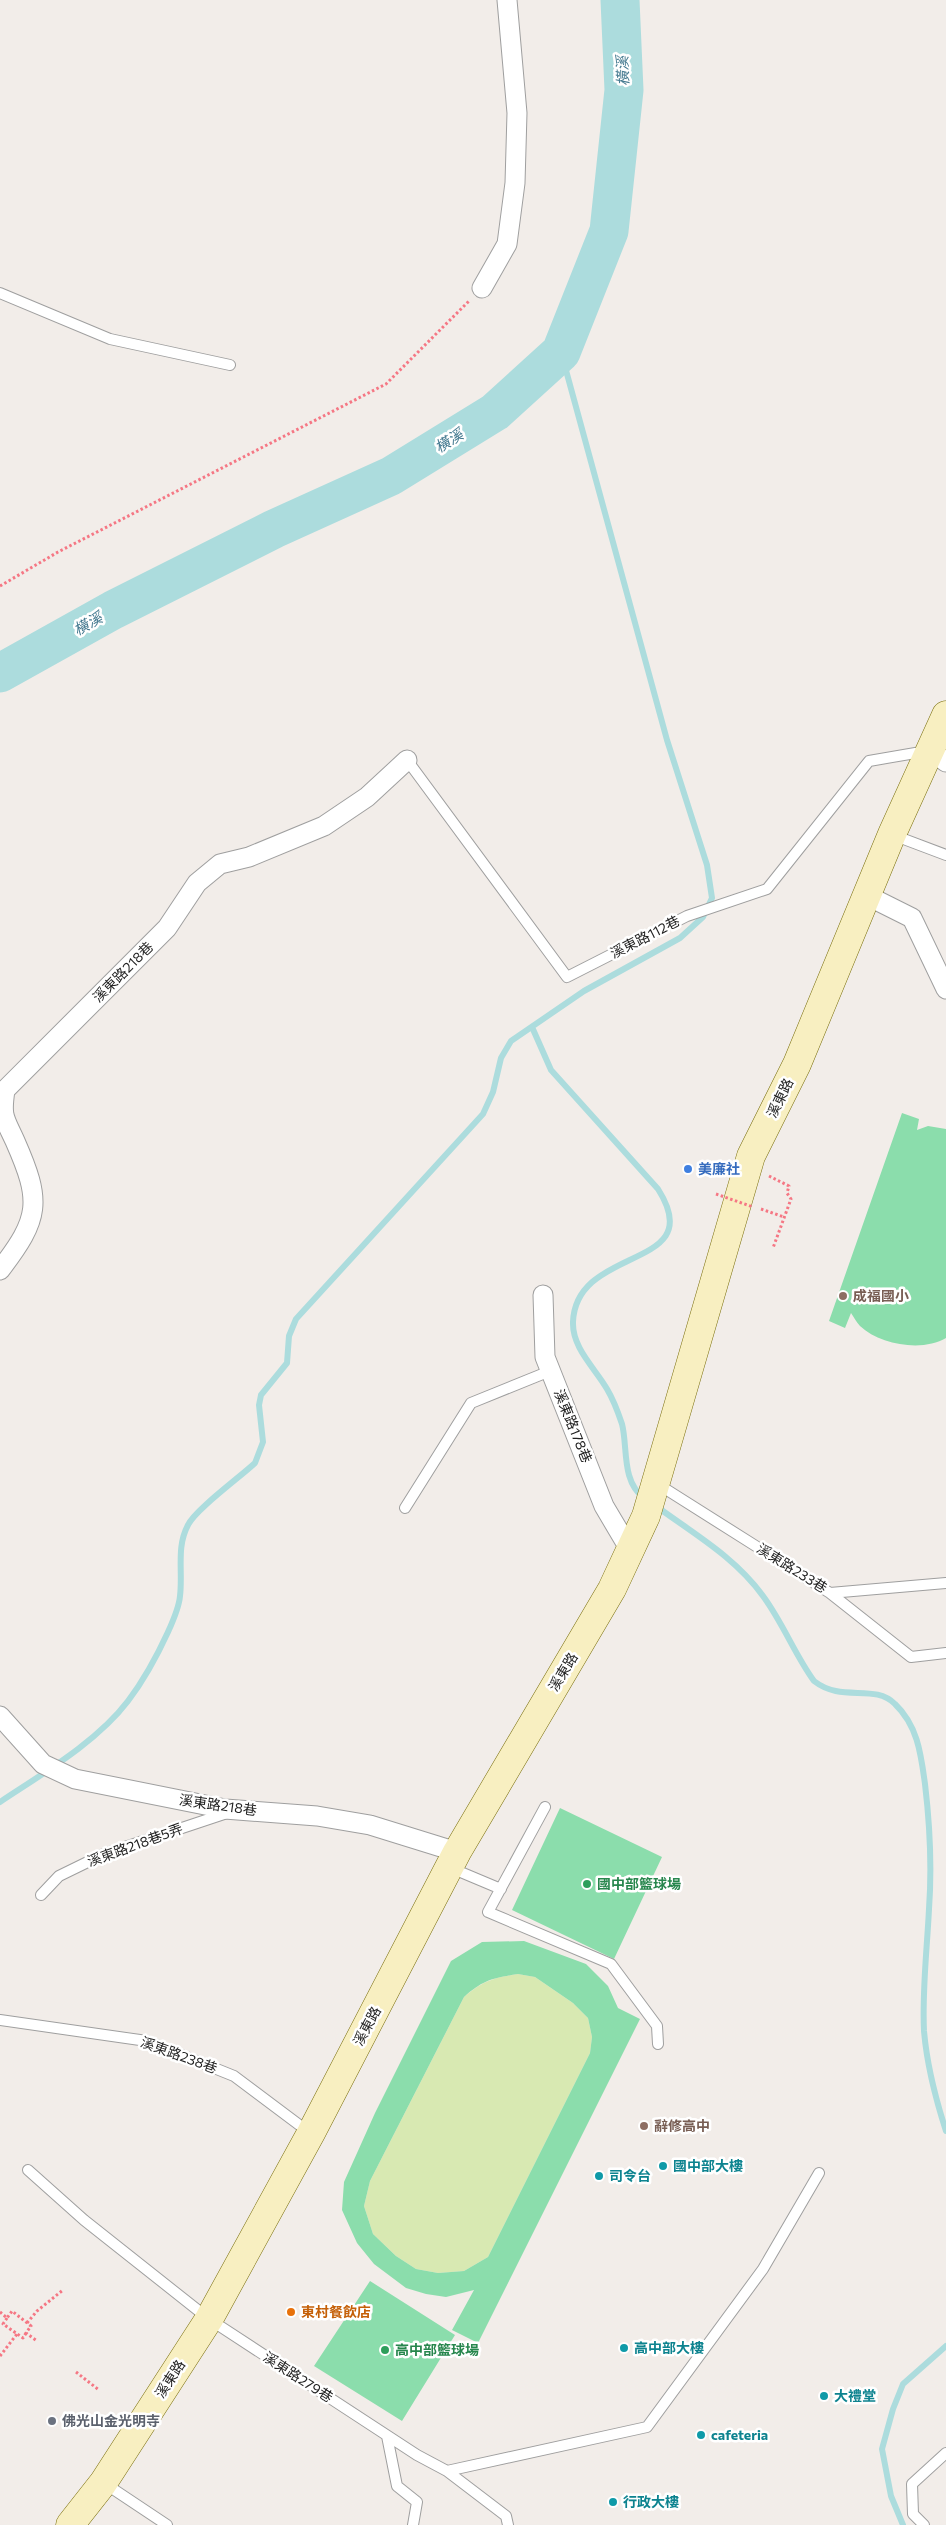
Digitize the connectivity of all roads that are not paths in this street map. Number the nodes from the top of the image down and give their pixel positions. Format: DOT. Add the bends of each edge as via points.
graph roads {
  1 [pos="507,0"];
  2 [pos="482,288"];
  3 [pos="0,294"];
  4 [pos="230,366"];
  5 [pos="946,715"];
  6 [pos="938,756"];
  7 [pos="406,760"];
  8 [pos="892,834"];
  9 [pos="946,855"];
  10 [pos="868,896"];
  11 [pos="946,989"];
  12 [pos="0,1270"];
  13 [pos="543,1294"];
  14 [pos="550,1371"];
  15 [pos="651,1497"];
  16 [pos="405,1508"];
  17 [pos="630,1550"];
  18 [pos="946,1583"];
  19 [pos="830,1593"];
  20 [pos="946,1653"];
  21 [pos="0,1716"];
  22 [pos="545,1806"];
  23 [pos="238,1809"];
  24 [pos="454,1860"];
  25 [pos="501,1889"];
  26 [pos="42,1895"];
  27 [pos="0,2020"];
  28 [pos="658,2044"];
  29 [pos="310,2133"];
  30 [pos="28,2170"];
  31 [pos="819,2173"];
  32 [pos="209,2319"];
  33 [pos="387,2436"];
  34 [pos="946,2453"];
  35 [pos="447,2471"];
  36 [pos="103,2483"];
  37 [pos="70,2525"];
  38 [pos="167,2525"];
  39 [pos="413,2525"];
  40 [pos="508,2525"];
  41 [pos="924,2525"];
  1 -- 2 [label="street" via="517,113 515,183 507,244"];
  3 -- 4 [label="lane" via="110,339"];
  5 -- 6 [label="main road, 溪東路"];
  6 -- 7 [label="lane, 溪東路112巷" via="869,761 768,889 688,916 567,976"];
  6 -- 8 [label="main road, 溪東路"];
  7 -- 12 [label="street, 溪東路218巷" via="367,797 324,826 250,857 220,864 197,883 167,928 5,1090 2,1112 30,1178 34,1203 32,1221 22,1242"];
  8 -- 9 [label="lane"];
  8 -- 10 [label="main road, 溪東路"];
  10 -- 11 [label="street" via="912,918"];
  10 -- 15 [label="main road, 溪東路" via="797,1064 751,1156"];
  13 -- 14 [label="street, 溪東路178巷" via="544,1358"];
  14 -- 16 [label="lane" via="471,1403"];
  14 -- 17 [label="street, 溪東路178巷" via="604,1506"];
  15 -- 17 [label="main road, 溪東路"];
  15 -- 19 [label="lane, 溪東路233巷"];
  17 -- 24 [label="main road, 溪東路" via="612,1589"];
  18 -- 19 [label="lane, 溪東路233巷"];
  19 -- 20 [label="lane" via="911,1657"];
  21 -- 23 [label="street, 溪東路218巷" via="50,1767 75,1778"];
  22 -- 25 [label="lane"];
  23 -- 24 [label="street, 溪東路218巷" via="317,1816 370,1825"];
  23 -- 26 [label="lane, 溪東路218巷5弄" via="104,1854 59,1876"];
  24 -- 25 [label="lane"];
  24 -- 29 [label="main road, 溪東路"];
  25 -- 28 [label="lane" via="488,1912 611,1964 657,2026"];
  27 -- 29 [label="lane, 溪東路238巷" via="147,2041 234,2076"];
  29 -- 32 [label="main road, 溪東路"];
  30 -- 32 [label="lane, 溪東路279巷" via="84,2220"];
  31 -- 35 [label="lane" via="763,2269 647,2427"];
  32 -- 33 [label="lane, 溪東路279巷"];
  32 -- 36 [label="main road, 溪東路"];
  33 -- 35 [label="lane, 溪東路279巷"];
  33 -- 39 [label="lane" via="397,2486 416,2502"];
  34 -- 41 [label="lane" via="912,2484 913,2514"];
  35 -- 40 [label="lane, 溪東路279巷" via="506,2516"];
  36 -- 37 [label="main road, 溪東路"];
  36 -- 38 [label="lane"];
}
